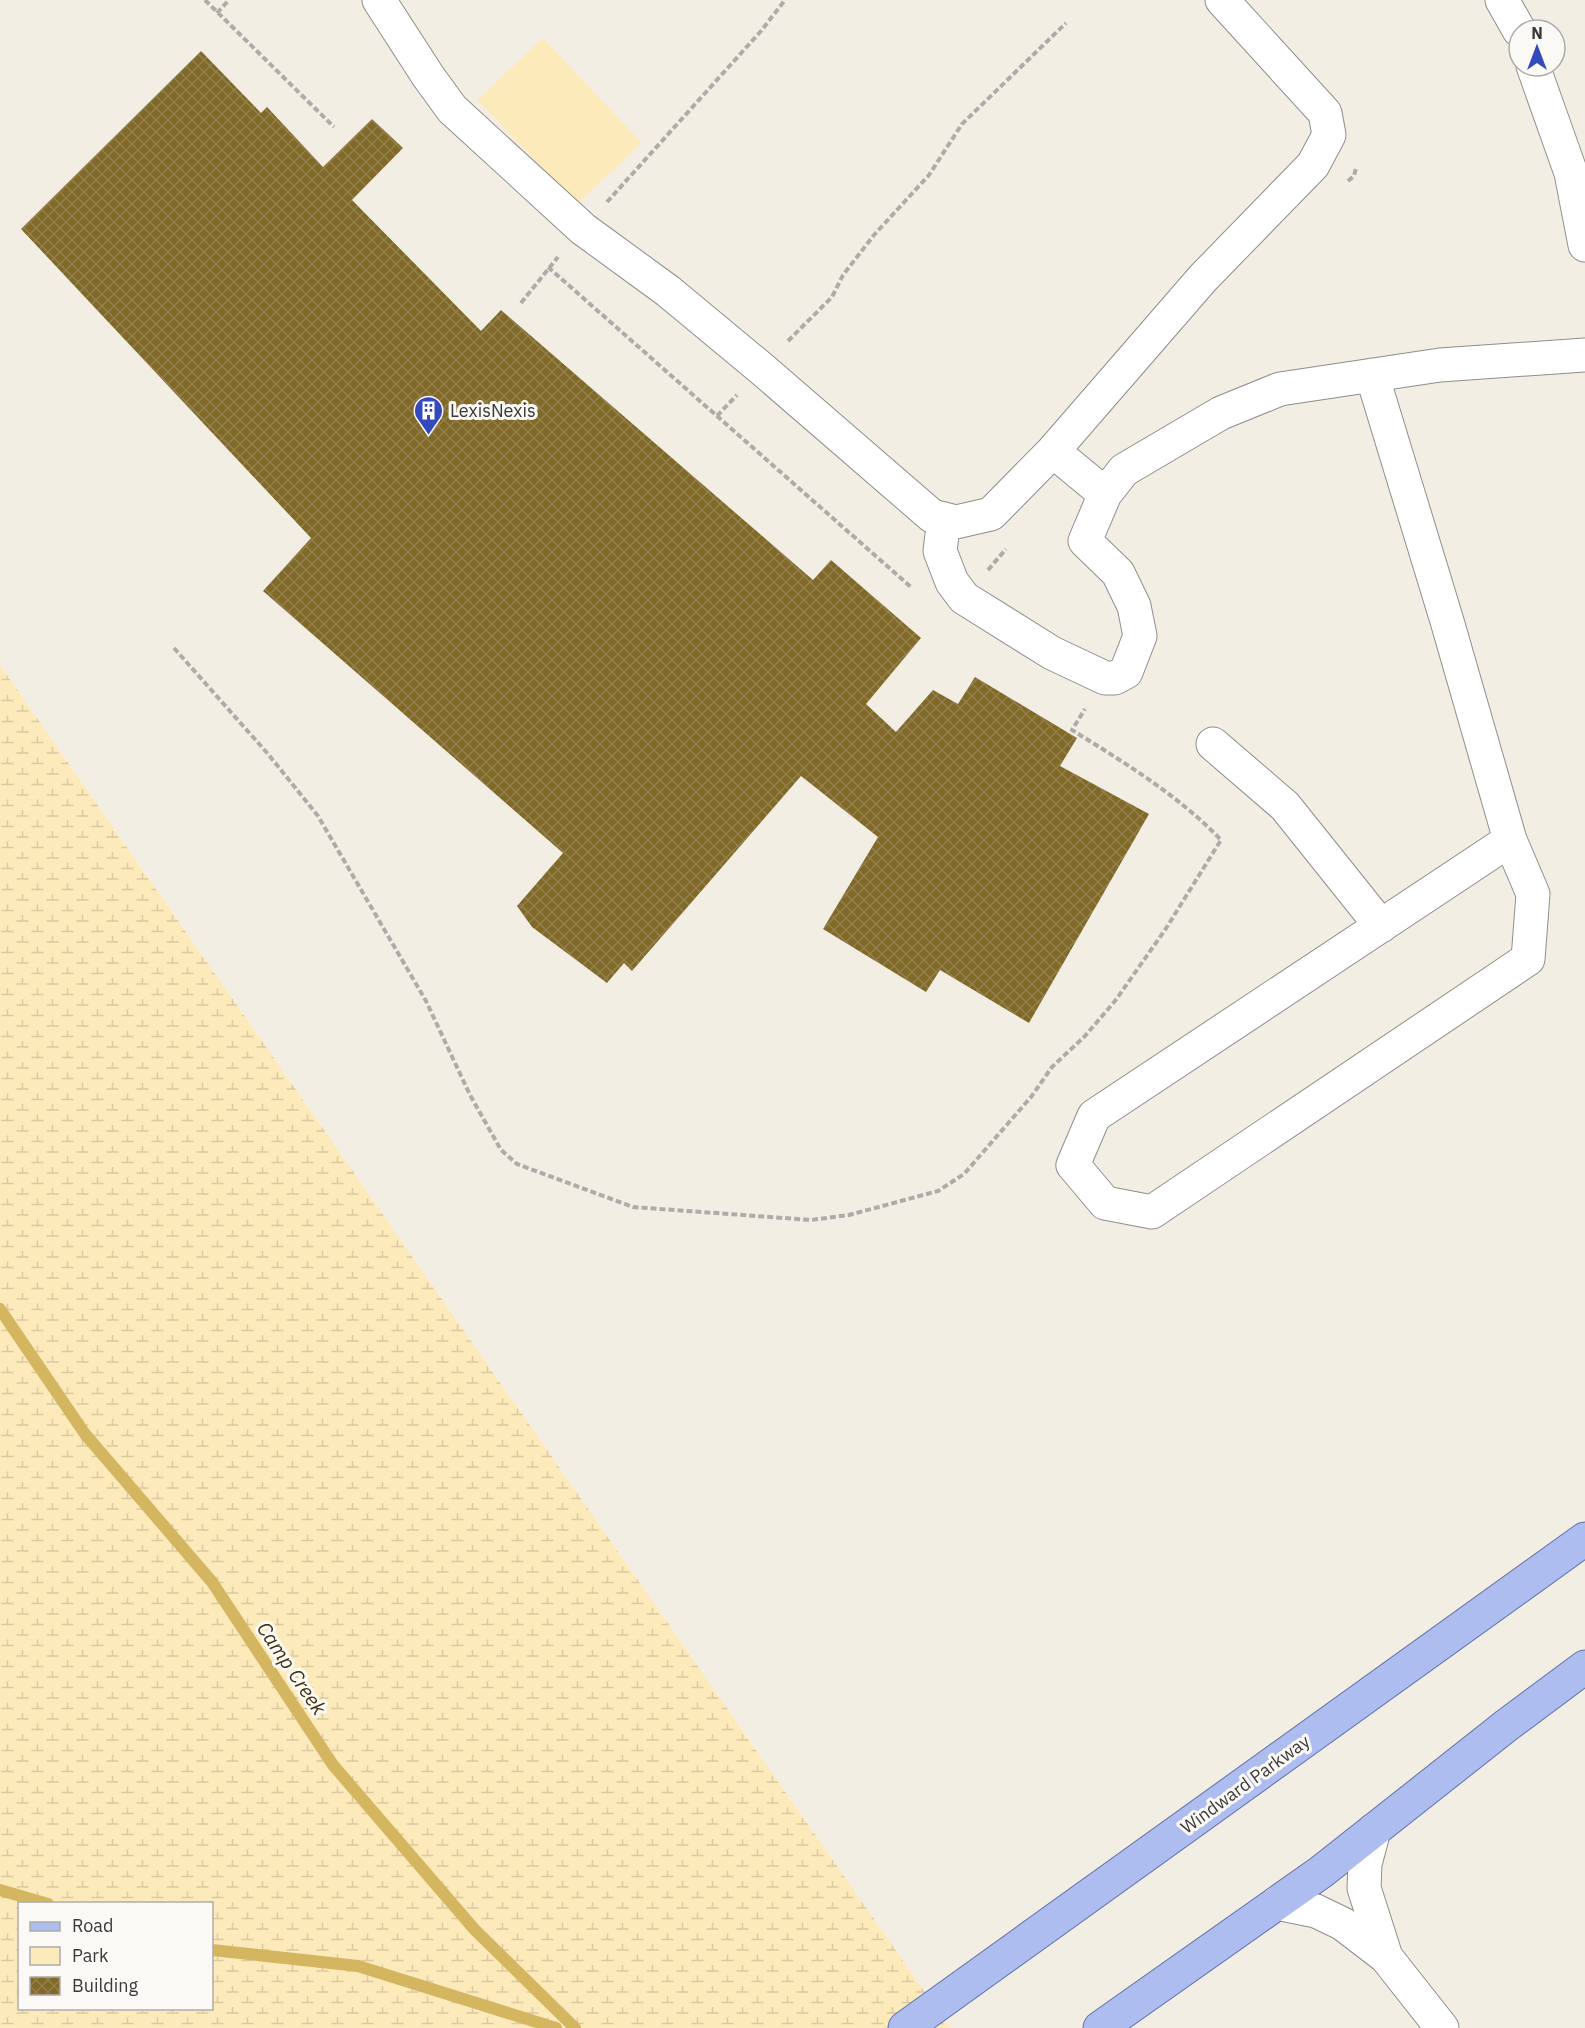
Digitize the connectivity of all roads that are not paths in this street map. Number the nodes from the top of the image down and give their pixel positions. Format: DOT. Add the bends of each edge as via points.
graph roads {
  1 [pos="379,0"];
  2 [pos="1221,0"];
  3 [pos="1502,0"];
  4 [pos="1513,18"];
  5 [pos="1537,78"];
  6 [pos="1585,245"];
  7 [pos="1585,355"];
  8 [pos="1372,375"];
  9 [pos="1053,450"];
  10 [pos="1105,495"];
  11 [pos="944,519"];
  12 [pos="1213,744"];
  13 [pos="1510,840"];
  14 [pos="1381,926"];
  15 [pos="1585,1539"];
  16 [pos="1585,1667"];
  17 [pos="1374,1830"];
  18 [pos="1277,1903"];
  19 [pos="1386,1957"];
  20 [pos="904,2028"];
  21 [pos="1100,2028"];
  22 [pos="1442,2028"];
  1 -- 11 [label="street" via="452,109 583,229 668,291 932,516"];
  2 -- 9 [label="street" via="1325,113 1329,135 1313,165 1203,278"];
  3 -- 4 [label="street"];
  5 -- 6 [label="street" via="1571,173"];
  7 -- 8 [label="street" via="1440,365"];
  8 -- 10 [label="street" via="1280,388 1221,413 1124,470"];
  8 -- 13 [label="street"];
  9 -- 10 [label="street"];
  9 -- 11 [label="street" via="991,514 956,522"];
  10 -- 11 [label="street" via="1085,541 1118,573 1134,606 1140,636 1126,672 1115,678 1105,678 1052,653 964,598 952,582 940,551"];
  12 -- 14 [label="street" via="1286,806"];
  13 -- 14 [label="street"];
  13 -- 14 [label="street" via="1533,894 1528,959 1152,1212 1105,1203 1073,1165 1094,1116"];
  15 -- 20 [label="main road, Windward Parkway"];
  16 -- 17 [label="main road"];
  17 -- 18 [label="main road"];
  17 -- 19 [label="street" via="1365,1864 1364,1888"];
  18 -- 19 [label="street" via="1317,1911 1343,1924"];
  18 -- 21 [label="main road"];
  19 -- 22 [label="street"];
}
